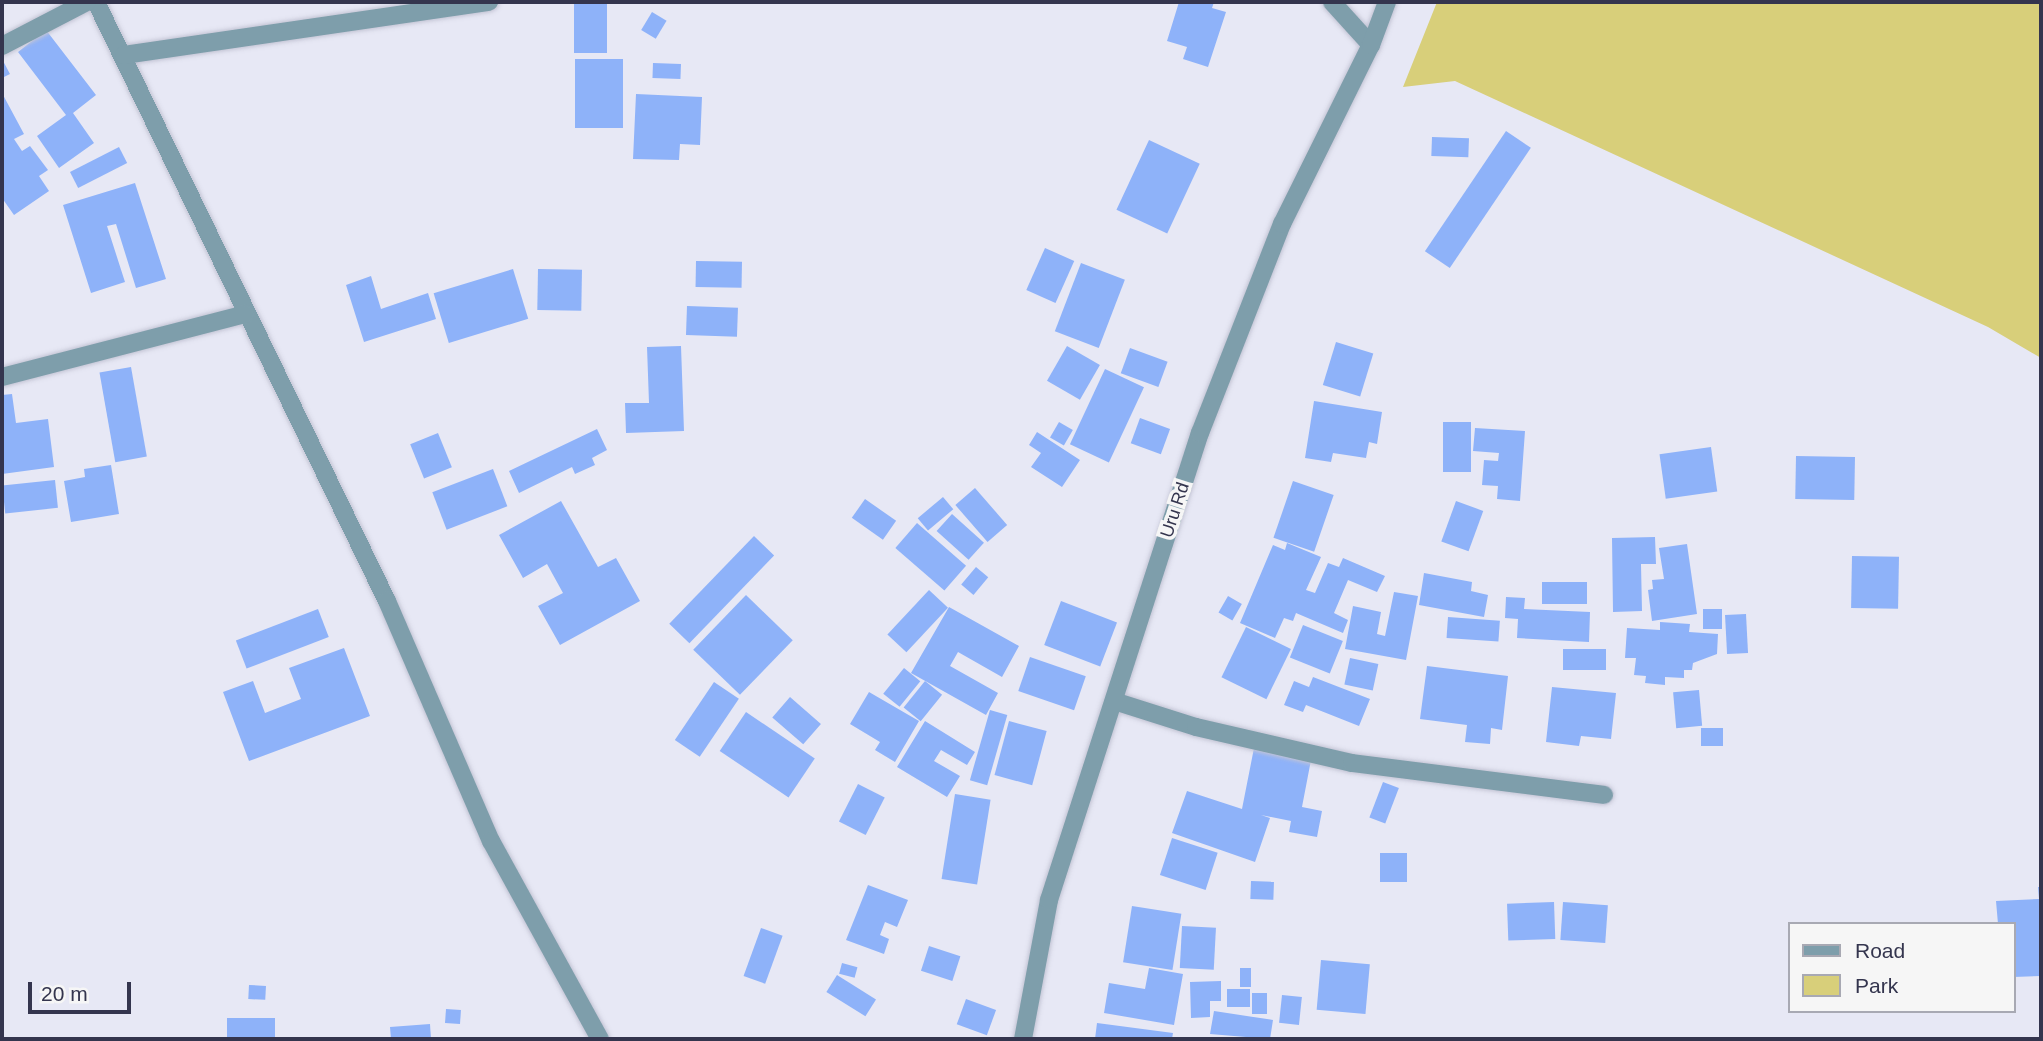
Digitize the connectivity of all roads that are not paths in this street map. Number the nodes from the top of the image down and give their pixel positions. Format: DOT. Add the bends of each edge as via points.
graph roads {
  1 [pos="87,2"];
  2 [pos="96,2"];
  3 [pos="489,2"];
  4 [pos="1332,2"];
  5 [pos="1387,2"];
  6 [pos="1371,45"];
  7 [pos="2,47"];
  8 [pos="124,55"];
  9 [pos="245,314"];
  10 [pos="2,377"];
  11 [pos="1114,701"];
  12 [pos="1604,795"];
  13 [pos="600,1039"];
  14 [pos="1023,1039"];
  1 -- 7 [label="street"];
  2 -- 8 [label="street"];
  3 -- 8 [label="street"];
  4 -- 6 [label="street"];
  5 -- 6 [label="street, Uru Rd"];
  6 -- 11 [label="street, Uru Rd" via="1272,248 1200,433"];
  8 -- 9 [label="street"];
  9 -- 10 [label="street"];
  9 -- 13 [label="street" via="387,601 491,841"];
  11 -- 12 [label="street" via="1196,727 1352,763"];
  11 -- 14 [label="street, Uru Rd" via="1049,900"];
}
